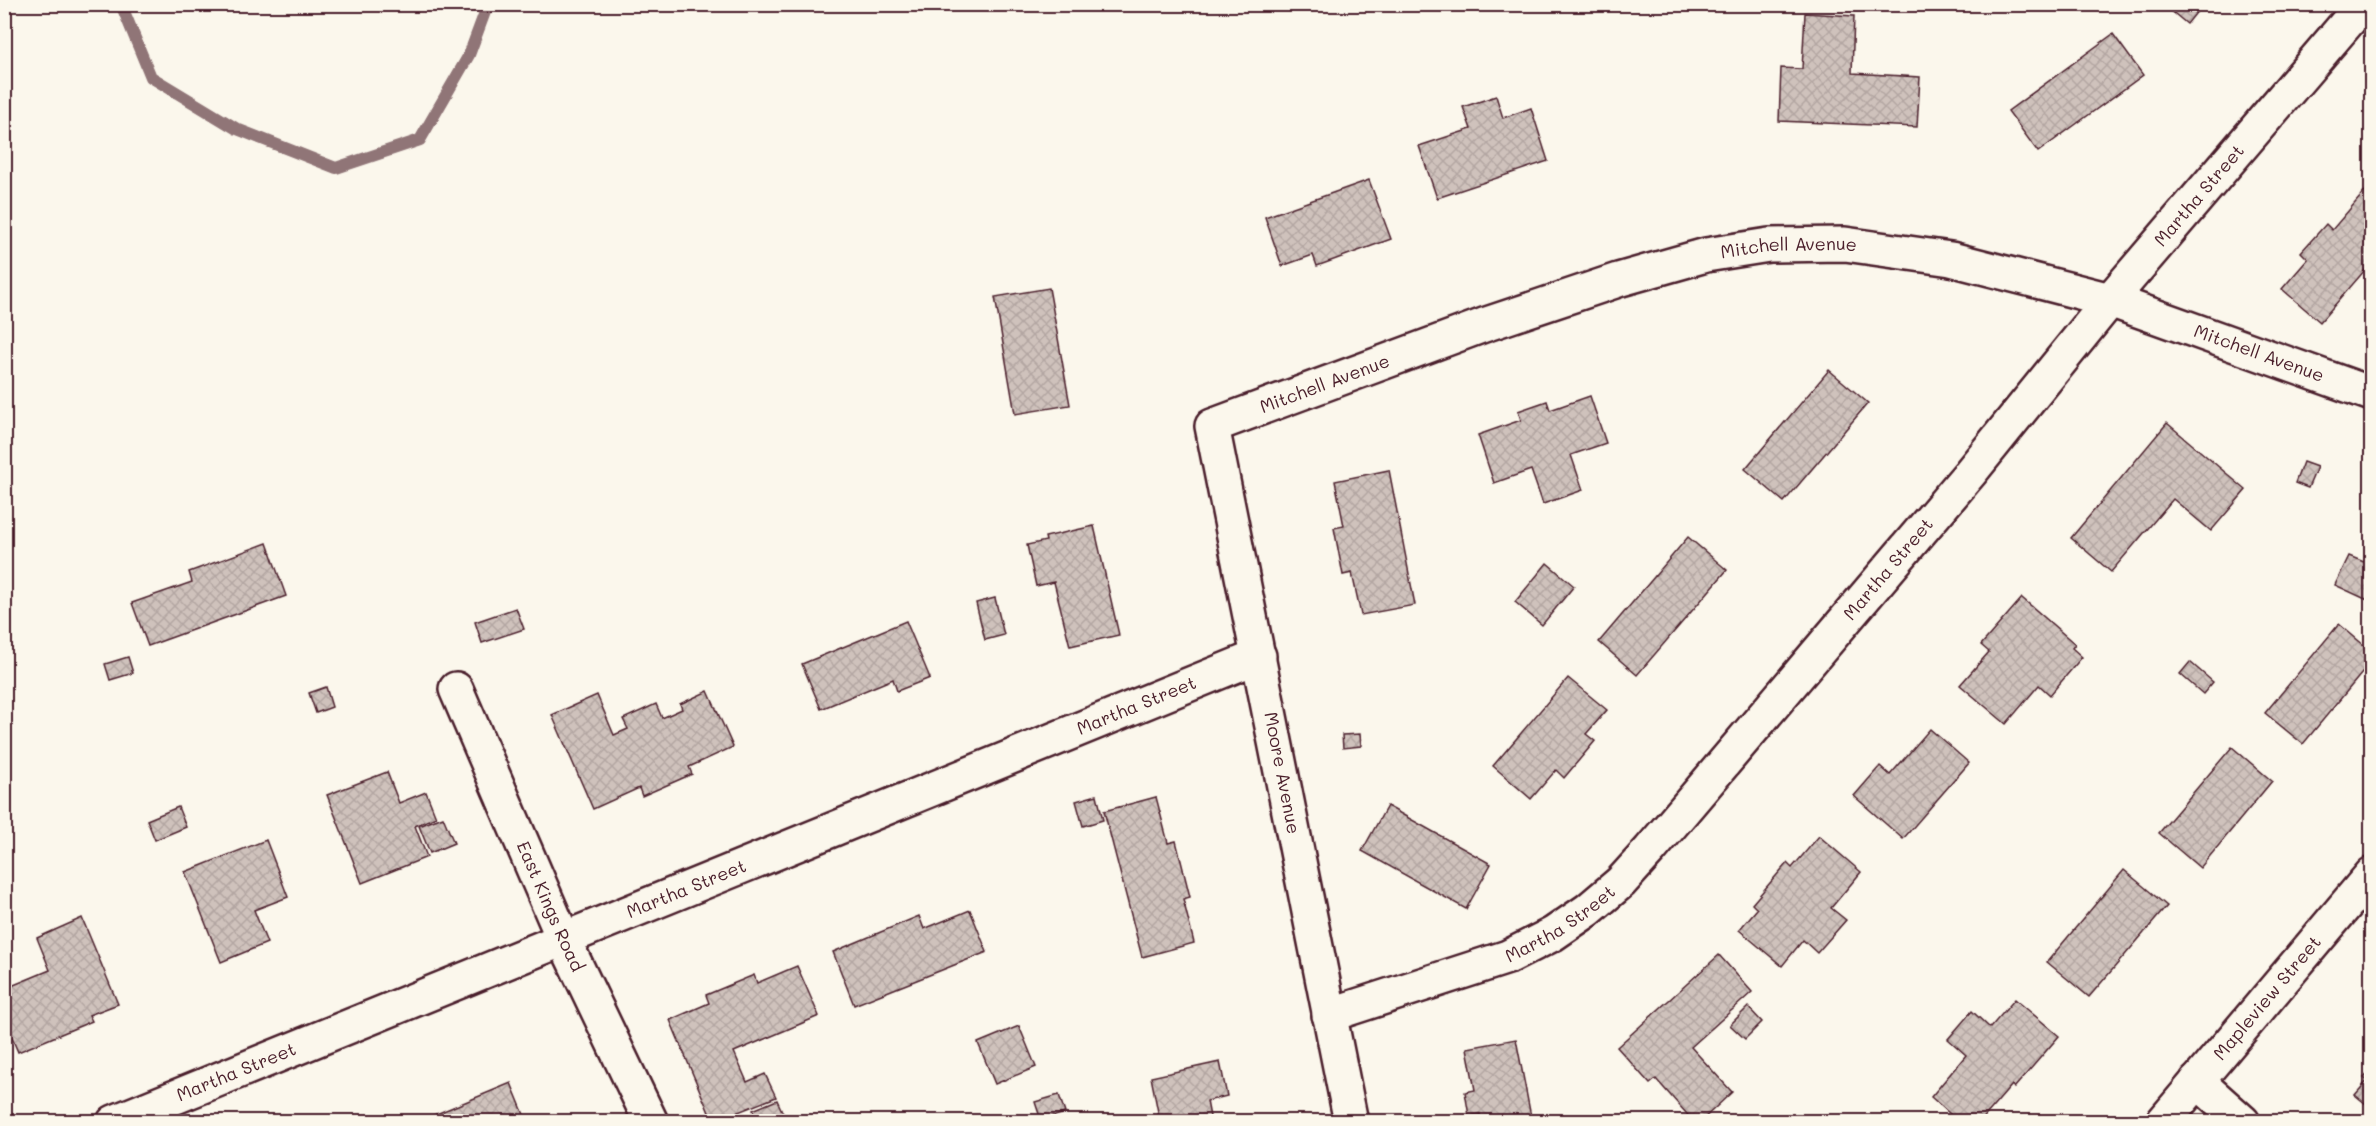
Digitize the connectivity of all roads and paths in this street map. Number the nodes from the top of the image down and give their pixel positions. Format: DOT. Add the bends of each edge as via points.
graph roads {
  1 [pos="2363,4"];
  2 [pos="2110,300"];
  3 [pos="2372,394"];
  4 [pos="1212,426"];
  5 [pos="1259,656"];
  6 [pos="456,689"];
  7 [pos="2372,874"];
  8 [pos="563,938"];
  9 [pos="1329,1015"];
  10 [pos="2197,1081"];
  11 [pos="114,1122"];
  12 [pos="651,1122"];
  13 [pos="1351,1122"];
  14 [pos="2163,1122"];
  15 [pos="2243,1122"];
  1 -- 2 [label="street, Martha Street"];
  2 -- 3 [label="street, Mitchell Avenue"];
  2 -- 4 [label="street, Mitchell Avenue" via="1951,259 1845,244 1769,245 1706,255 1618,280 1462,332"];
  2 -- 9 [label="street, Martha Street" via="1970,473 1621,882 1553,934 1508,957"];
  4 -- 5 [label="street, Moore Avenue"];
  5 -- 8 [label="street, Martha Street"];
  5 -- 9 [label="street, Moore Avenue"];
  6 -- 8 [label="street, East Kings Road"];
  7 -- 10 [label="street, Mapleview Street"];
  8 -- 11 [label="street, Martha Street"];
  8 -- 12 [label="street, East Kings Road"];
  9 -- 13 [label="street, Moore Avenue"];
  10 -- 14 [label="street, Mapleview Street"];
  10 -- 15 [label="street"];
}
